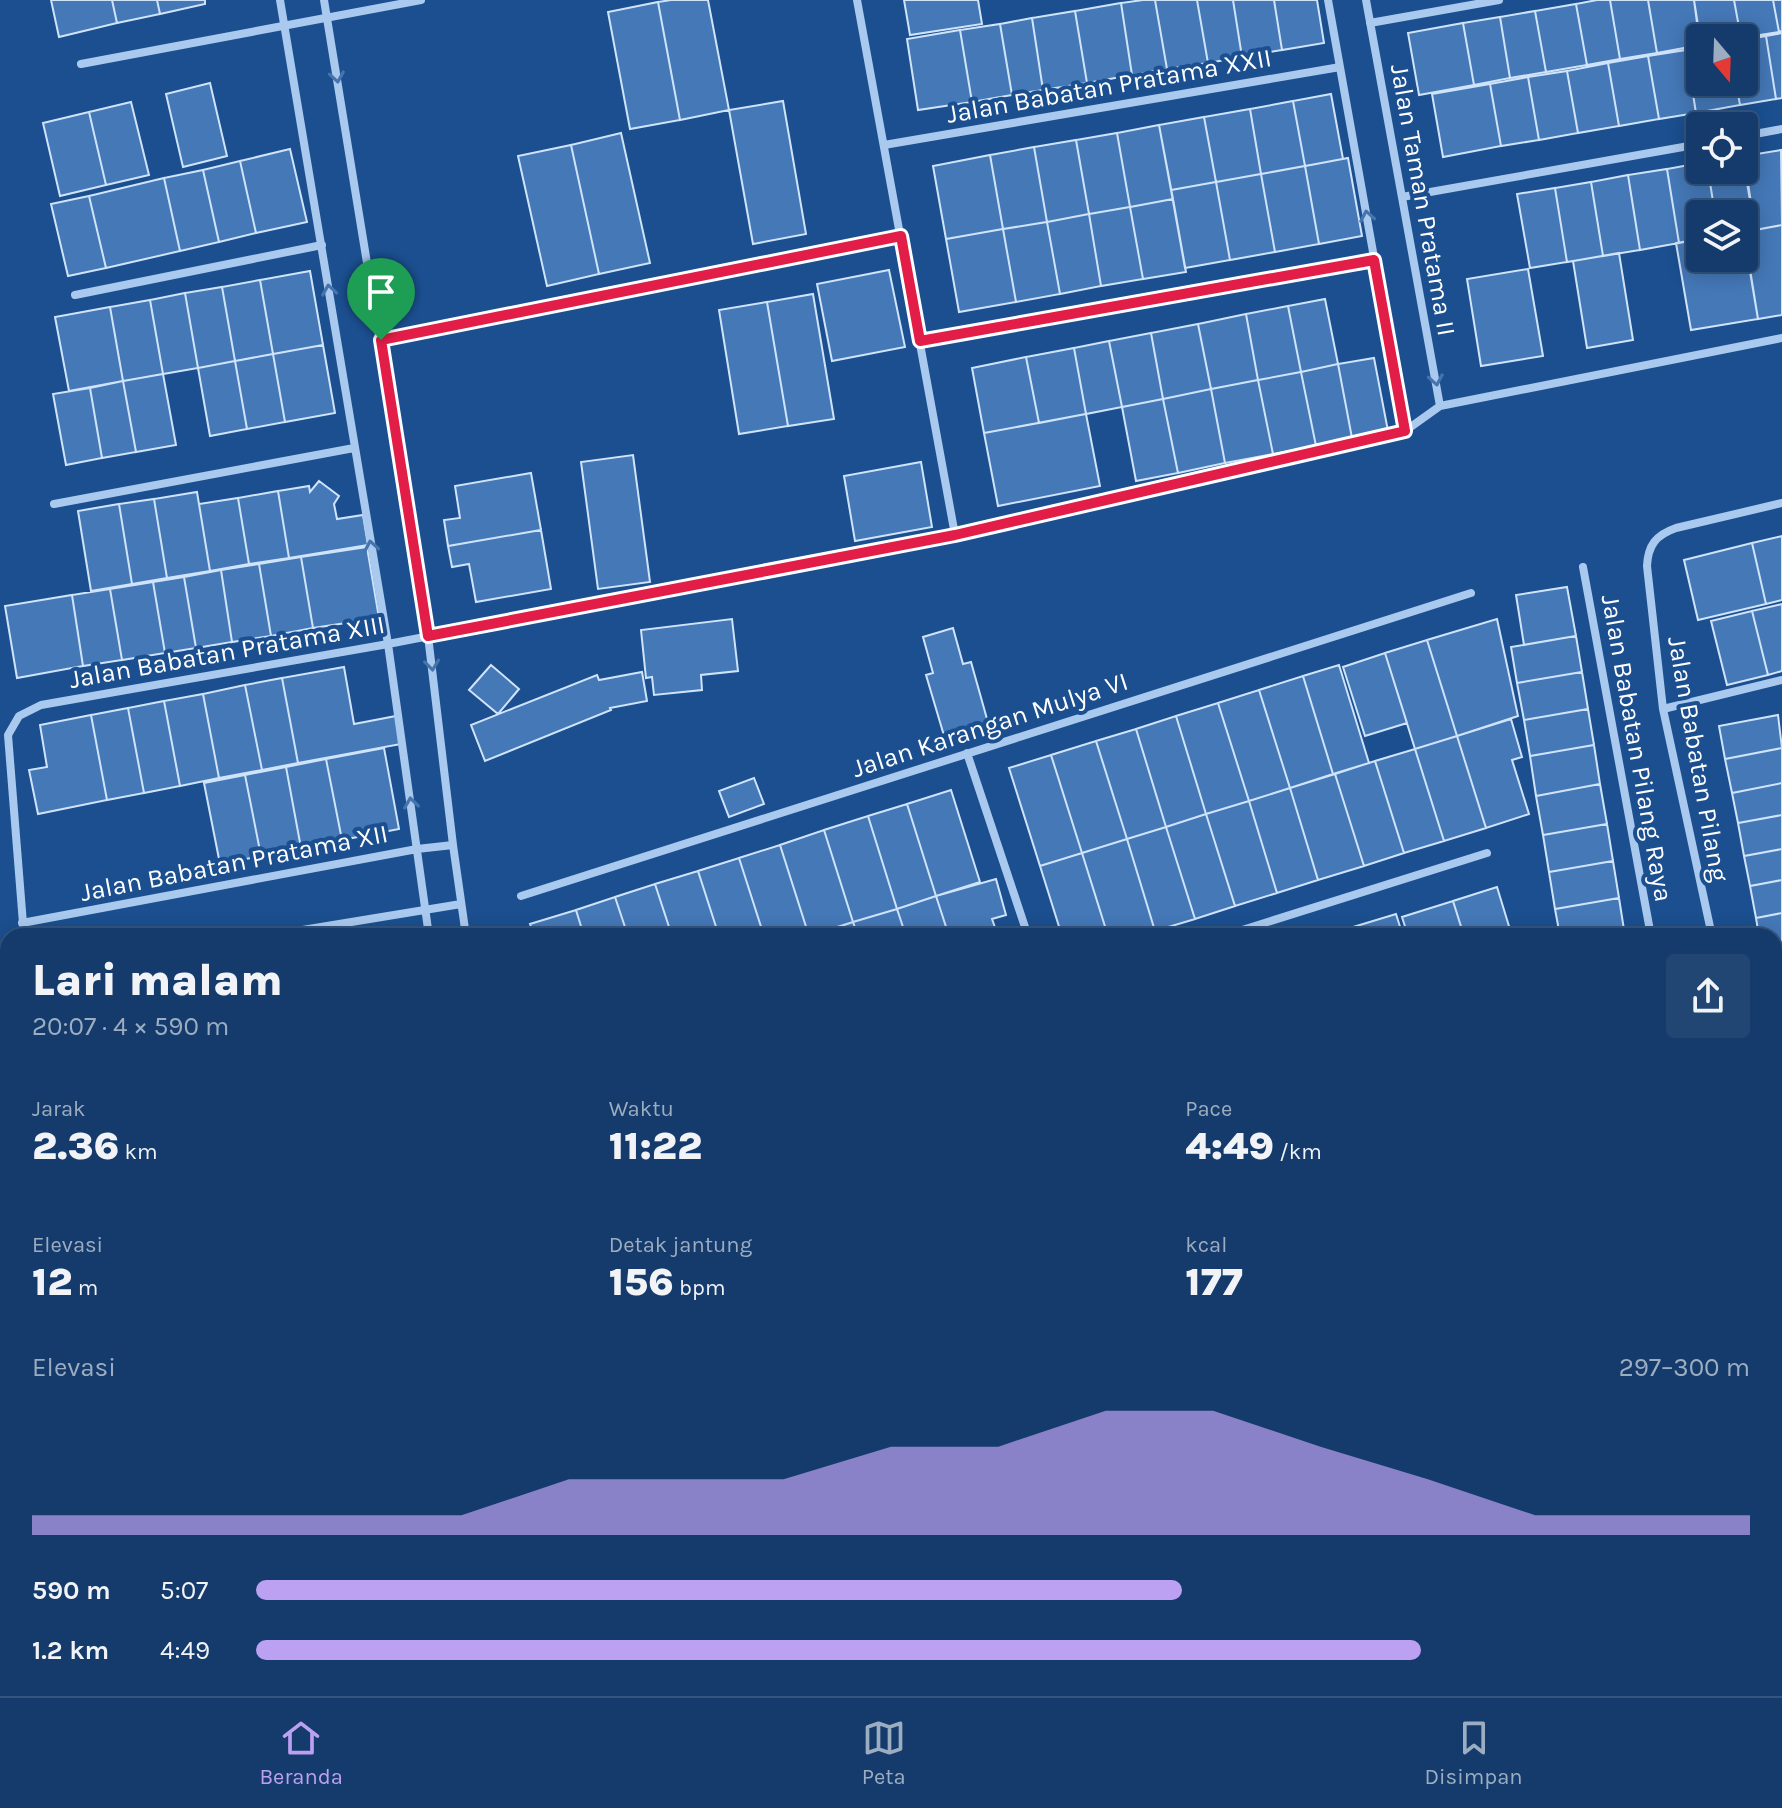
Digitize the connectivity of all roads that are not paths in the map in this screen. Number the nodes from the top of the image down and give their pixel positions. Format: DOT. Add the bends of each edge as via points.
graph roads {
  1 [pos="280,0"];
  2 [pos="324,0"];
  3 [pos="421,0"];
  4 [pos="857,0"];
  5 [pos="1328,0"];
  6 [pos="1366,0"];
  7 [pos="1499,0"];
  8 [pos="328,18"];
  9 [pos="1370,23"];
  10 [pos="285,27"];
  11 [pos="81,64"];
  12 [pos="1340,67"];
  13 [pos="1782,129"];
  14 [pos="1758,133"];
  15 [pos="884,145"];
  16 [pos="1686,146"];
  17 [pos="1402,197"];
  18 [pos="901,236"];
  19 [pos="322,245"];
  20 [pos="1374,260"];
  21 [pos="75,295"];
  22 [pos="1782,338"];
  23 [pos="381,340"];
  24 [pos="920,341"];
  25 [pos="1440,406"];
  26 [pos="1405,431"];
  27 [pos="354,448"];
  28 [pos="1782,503"];
  29 [pos="54,504"];
  30 [pos="955,535"];
  31 [pos="1583,567"];
  32 [pos="1471,593"];
  33 [pos="428,636"];
  34 [pos="388,644"];
  35 [pos="1782,680"];
  36 [pos="1663,709"];
  37 [pos="967,753"];
  38 [pos="453,845"];
  39 [pos="417,849"];
  40 [pos="1487,853"];
  41 [pos="521,896"];
  42 [pos="461,904"];
  43 [pos="426,909"];
  44 [pos="22,923"];
  45 [pos="23,928"];
  46 [pos="313,928"];
  47 [pos="428,928"];
  48 [pos="465,928"];
  49 [pos="1025,928"];
  50 [pos="1248,928"];
  51 [pos="1650,928"];
  52 [pos="1710,928"];
  1 -- 10 [label="street"];
  2 -- 8 [label="street"];
  3 -- 8 [label="street"];
  4 -- 15 [label="street"];
  5 -- 12 [label="street"];
  6 -- 9 [label="street, Jalan Taman Pratama II"];
  7 -- 9 [label="street"];
  8 -- 10 [label="street"];
  8 -- 23 [label="street, one-way"];
  9 -- 17 [label="street, Jalan Taman Pratama II"];
  10 -- 11 [label="street"];
  10 -- 19 [label="street"];
  12 -- 15 [label="street, Jalan Babatan Pratama XXII"];
  20 -- 12 [label="street, one-way"];
  13 -- 14 [label="street"];
  15 -- 18 [label="street"];
  16 -- 17 [label="street"];
  17 -- 25 [label="street, Jalan Taman Pratama II, one-way"];
  18 -- 23 [label="street"];
  18 -- 24 [label="street"];
  19 -- 21 [label="street"];
  27 -- 19 [label="street, one-way"];
  20 -- 24 [label="street"];
  20 -- 26 [label="street"];
  22 -- 25 [label="street"];
  23 -- 33 [label="street"];
  24 -- 30 [label="street"];
  25 -- 26 [label="street"];
  26 -- 30 [label="street, Jalan Babatan Pratama XIII"];
  27 -- 29 [label="street"];
  34 -- 27 [label="street, one-way"];
  28 -- 36 [label="street, Jalan Babatan Pilang" via="1676,528 1653,541 1647,566"];
  30 -- 33 [label="street, Jalan Babatan Pratama XIII"];
  31 -- 51 [label="street, Jalan Babatan Pilang Raya"];
  32 -- 37 [label="street, Jalan Karangan Mulya VI"];
  33 -- 34 [label="street, Jalan Babatan Pratama XIII"];
  33 -- 38 [label="street, one-way"];
  39 -- 34 [label="street, one-way"];
  34 -- 44 [label="street, Jalan Babatan Pratama XIII" via="41,705 19,716 8,735"];
  35 -- 36 [label="street"];
  36 -- 52 [label="street, Jalan Babatan Pilang"];
  37 -- 41 [label="street, Jalan Karangan Mulya VI"];
  37 -- 49 [label="street"];
  38 -- 39 [label="street, Jalan Babatan Pratama XII"];
  38 -- 42 [label="street"];
  39 -- 43 [label="street"];
  39 -- 44 [label="street, Jalan Babatan Pratama XII"];
  40 -- 50 [label="street"];
  42 -- 43 [label="street"];
  42 -- 48 [label="street"];
  43 -- 46 [label="street"];
  43 -- 47 [label="street"];
  44 -- 45 [label="street"];
}
